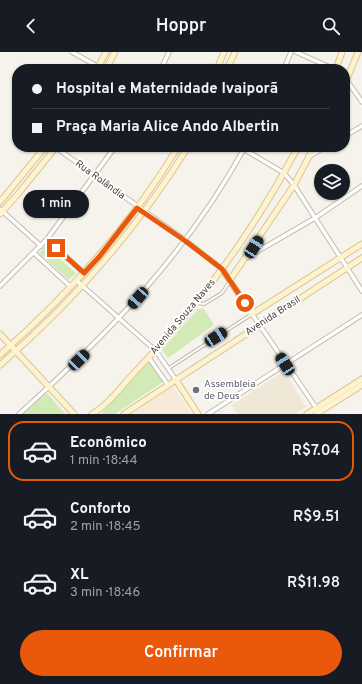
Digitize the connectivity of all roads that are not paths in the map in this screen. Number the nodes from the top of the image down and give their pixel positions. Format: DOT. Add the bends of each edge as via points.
graph roads {
  1 [pos="72,52"];
  2 [pos="106,52"];
  3 [pos="115,52"];
  4 [pos="169,52"];
  5 [pos="224,52"];
  6 [pos="235,52"];
  7 [pos="291,52"];
  8 [pos="296,52"];
  9 [pos="342,52"];
  10 [pos="358,52"];
  11 [pos="92,64"];
  12 [pos="101,64"];
  13 [pos="109,64"];
  14 [pos="163,64"];
  15 [pos="219,64"];
  16 [pos="230,64"];
  17 [pos="286,64"];
  18 [pos="324,64"];
  19 [pos="337,64"];
  20 [pos="350,71"];
  21 [pos="350,86"];
  22 [pos="362,102"];
  23 [pos="362,126"];
  24 [pos="350,133"];
  25 [pos="41,152"];
  26 [pos="51,152"];
  27 [pos="62,152"];
  28 [pos="111,152"];
  29 [pos="175,152"];
  30 [pos="185,152"];
  31 [pos="241,152"];
  32 [pos="250,152"];
  33 [pos="295,152"];
  34 [pos="312,152"];
  35 [pos="318,152"];
  36 [pos="309,157"];
  37 [pos="284,173"];
  38 [pos="94,176"];
  39 [pos="294,185"];
  40 [pos="362,186"];
  41 [pos="0,202"];
  42 [pos="137,208"];
  43 [pos="1,211"];
  44 [pos="143,212"];
  45 [pos="315,218"];
  46 [pos="47,239"];
  47 [pos="184,240"];
  48 [pos="362,244"];
  49 [pos="40,246"];
  50 [pos="34,253"];
  51 [pos="246,258"];
  52 [pos="341,258"];
  53 [pos="362,258"];
  54 [pos="347,267"];
  55 [pos="222,269"];
  56 [pos="84,273"];
  57 [pos="230,280"];
  58 [pos="77,281"];
  59 [pos="0,286"];
  60 [pos="82,286"];
  61 [pos="71,287"];
  62 [pos="362,291"];
  63 [pos="197,303"];
  64 [pos="252,314"];
  65 [pos="362,315"];
  66 [pos="120,318"];
  67 [pos="260,325"];
  68 [pos="0,334"];
  69 [pos="10,346"];
  70 [pos="15,351"];
  71 [pos="156,351"];
  72 [pos="0,355"];
  73 [pos="149,358"];
  74 [pos="285,364"];
  75 [pos="0,365"];
  76 [pos="169,368"];
  77 [pos="362,379"];
  78 [pos="176,380"];
  79 [pos="168,385"];
  80 [pos="362,385"];
  81 [pos="49,387"];
  82 [pos="318,412"];
  83 [pos="19,414"];
  84 [pos="74,414"];
  85 [pos="92,414"];
  86 [pos="124,414"];
  87 [pos="198,414"];
  88 [pos="208,414"];
  89 [pos="307,414"];
  1 -- 11 [label="street"];
  2 -- 12 [label="street"];
  3 -- 13 [label="street"];
  4 -- 14 [label="street"];
  5 -- 15 [label="street"];
  6 -- 16 [label="street"];
  7 -- 17 [label="street"];
  8 -- 18 [label="street"];
  9 -- 19 [label="street"];
  10 -- 20 [label="street"];
  21 -- 22 [label="street"];
  23 -- 24 [label="street"];
  25 -- 41 [label="street"];
  26 -- 43 [label="street"];
  27 -- 38 [label="street, Rua Rolândia"];
  28 -- 38 [label="street"];
  29 -- 42 [label="street"];
  30 -- 44 [label="street"];
  31 -- 47 [label="street" via="218,192"];
  32 -- 37 [label="street"];
  33 -- 37 [label="street, Avenida Souza Naves"];
  34 -- 36 [label="street, Avenida Souza Naves"];
  35 -- 36 [label="street"];
  36 -- 39 [label="street, Avenida Souza Naves"];
  37 -- 39 [label="street"];
  37 -- 55 [label="street, Avenida Souza Naves"];
  38 -- 42 [label="street, Rua Rolândia"];
  38 -- 46 [label="street"];
  39 -- 45 [label="street"];
  39 -- 51 [label="street, Avenida Souza Naves"];
  40 -- 45 [label="street"];
  42 -- 44 [label="street, Rua Rolândia"];
  42 -- 56 [label="street"];
  43 -- 49 [label="street"];
  44 -- 47 [label="street, Rua Rolândia"];
  44 -- 60 [label="street"];
  45 -- 51 [label="street"];
  45 -- 52 [label="street"];
  46 -- 49 [label="street"];
  46 -- 56 [label="street"];
  47 -- 55 [label="street, Rua Rolândia"];
  47 -- 66 [label="street" via="160,274"];
  48 -- 52 [label="street, Avenida Brasil"];
  49 -- 50 [label="street"];
  50 -- 59 [label="street"];
  50 -- 61 [label="street"];
  51 -- 57 [label="street, Avenida Souza Naves"];
  52 -- 54 [label="street"];
  52 -- 64 [label="street, Avenida Brasil"];
  53 -- 54 [label="street, Avenida Brasil"];
  54 -- 62 [label="street"];
  54 -- 67 [label="street, Avenida Brasil"];
  55 -- 57 [label="street"];
  55 -- 63 [label="street, Avenida Souza Naves"];
  56 -- 58 [label="street"];
  57 -- 63 [label="lane" via="222,293 204,304"];
  57 -- 64 [label="street"];
  58 -- 60 [label="street"];
  58 -- 61 [label="street"];
  60 -- 66 [label="street"];
  60 -- 70 [label="street"];
  61 -- 69 [label="street"];
  63 -- 71 [label="street, Avenida Souza Naves"];
  64 -- 67 [label="street"];
  64 -- 76 [label="lane, Avenida Brasil"];
  65 -- 74 [label="street"];
  66 -- 71 [label="street"];
  66 -- 81 [label="street"];
  67 -- 74 [label="street"];
  67 -- 78 [label="street, Avenida Brasil"];
  68 -- 69 [label="street"];
  69 -- 70 [label="street"];
  69 -- 72 [label="street"];
  70 -- 75 [label="street"];
  70 -- 81 [label="street"];
  71 -- 73 [label="street, Avenida Souza Naves"];
  71 -- 76 [label="street"];
  73 -- 79 [label="street"];
  73 -- 85 [label="street, Avenida Souza Naves"];
  74 -- 82 [label="street"];
  74 -- 88 [label="street"];
  76 -- 78 [label="street"];
  77 -- 82 [label="street"];
  78 -- 79 [label="street, Avenida Brasil"];
  78 -- 87 [label="street"];
  79 -- 86 [label="street, Avenida Brasil"];
  80 -- 82 [label="street"];
  81 -- 83 [label="street"];
  81 -- 84 [label="street"];
  82 -- 89 [label="street"];
}
